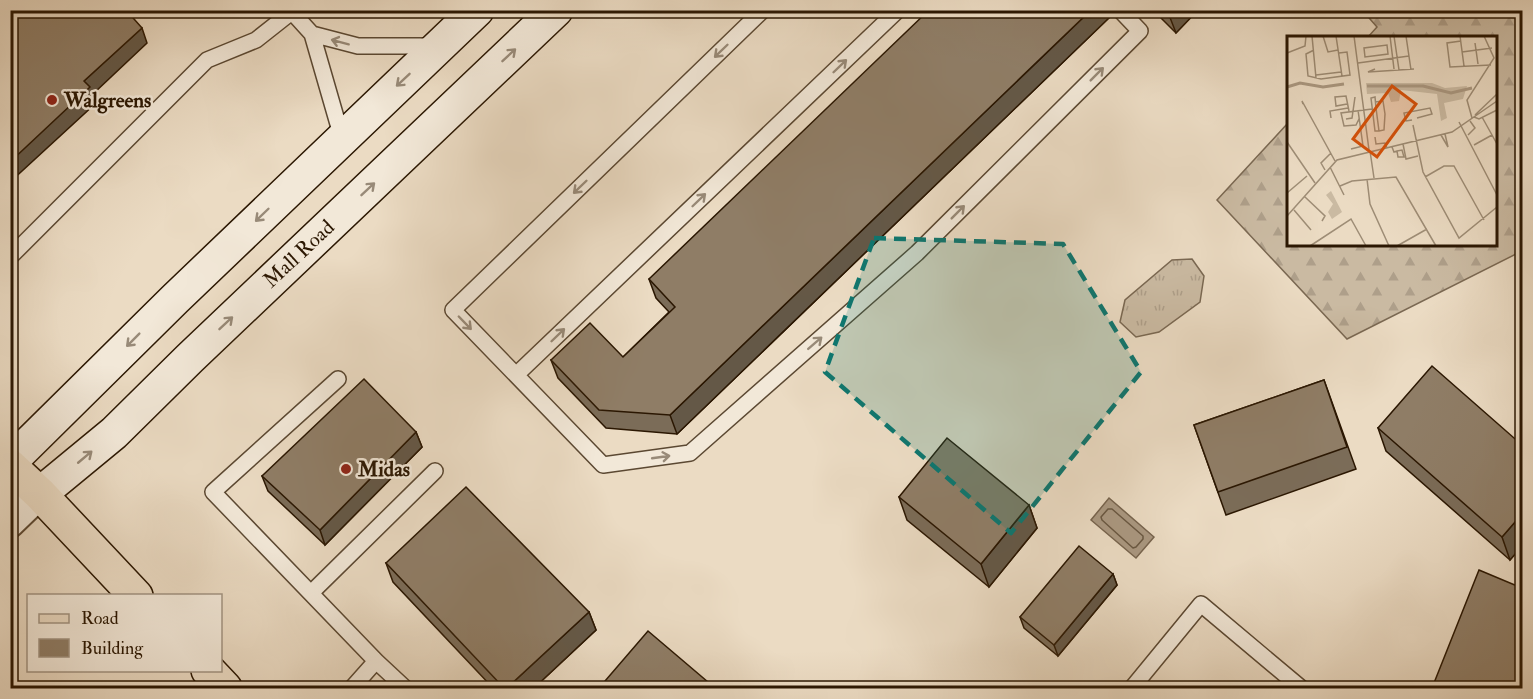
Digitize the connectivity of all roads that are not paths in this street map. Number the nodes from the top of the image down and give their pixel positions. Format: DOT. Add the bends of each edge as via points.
graph roads {
  1 [pos="477,10"];
  2 [pos="556,10"];
  3 [pos="763,10"];
  4 [pos="898,10"];
  5 [pos="1120,10"];
  6 [pos="293,11"];
  7 [pos="312,34"];
  8 [pos="440,46"];
  9 [pos="342,138"];
  10 [pos="10,257"];
  11 [pos="516,375"];
  12 [pos="338,379"];
  13 [pos="10,464"];
  14 [pos="435,471"];
  15 [pos="40,494"];
  16 [pos="10,523"];
  17 [pos="311,593"];
  18 [pos="134,594"];
  19 [pos="376,662"];
  20 [pos="210,672"];
  21 [pos="225,688"];
  22 [pos="352,688"];
  23 [pos="405,688"];
  24 [pos="1132,688"];
  25 [pos="1301,688"];
  1 -- 8 [label="main road"];
  15 -- 2 [label="main road, Mall Road, one-way" via="114,433"];
  3 -- 11 [label="lane, one-way" via="453,310"];
  11 -- 4 [label="lane, one-way"];
  11 -- 5 [label="lane, one-way" via="603,465 690,453 917,253 1140,31"];
  6 -- 7 [label="lane"];
  6 -- 10 [label="lane" via="256,40 207,60"];
  8 -- 7 [label="lane, one-way" via="358,46"];
  7 -- 9 [label="lane"];
  8 -- 9 [label="main road, one-way"];
  9 -- 13 [label="main road, one-way"];
  12 -- 17 [label="lane" via="213,492"];
  13 -- 15 [label="main road"];
  14 -- 17 [label="lane"];
  15 -- 16 [label="street"];
  15 -- 18 [label="main road"];
  17 -- 19 [label="lane"];
  19 -- 22 [label="lane"];
  19 -- 23 [label="lane"];
  20 -- 21 [label="main road"];
  24 -- 25 [label="lane" via="1201,604"];
}
